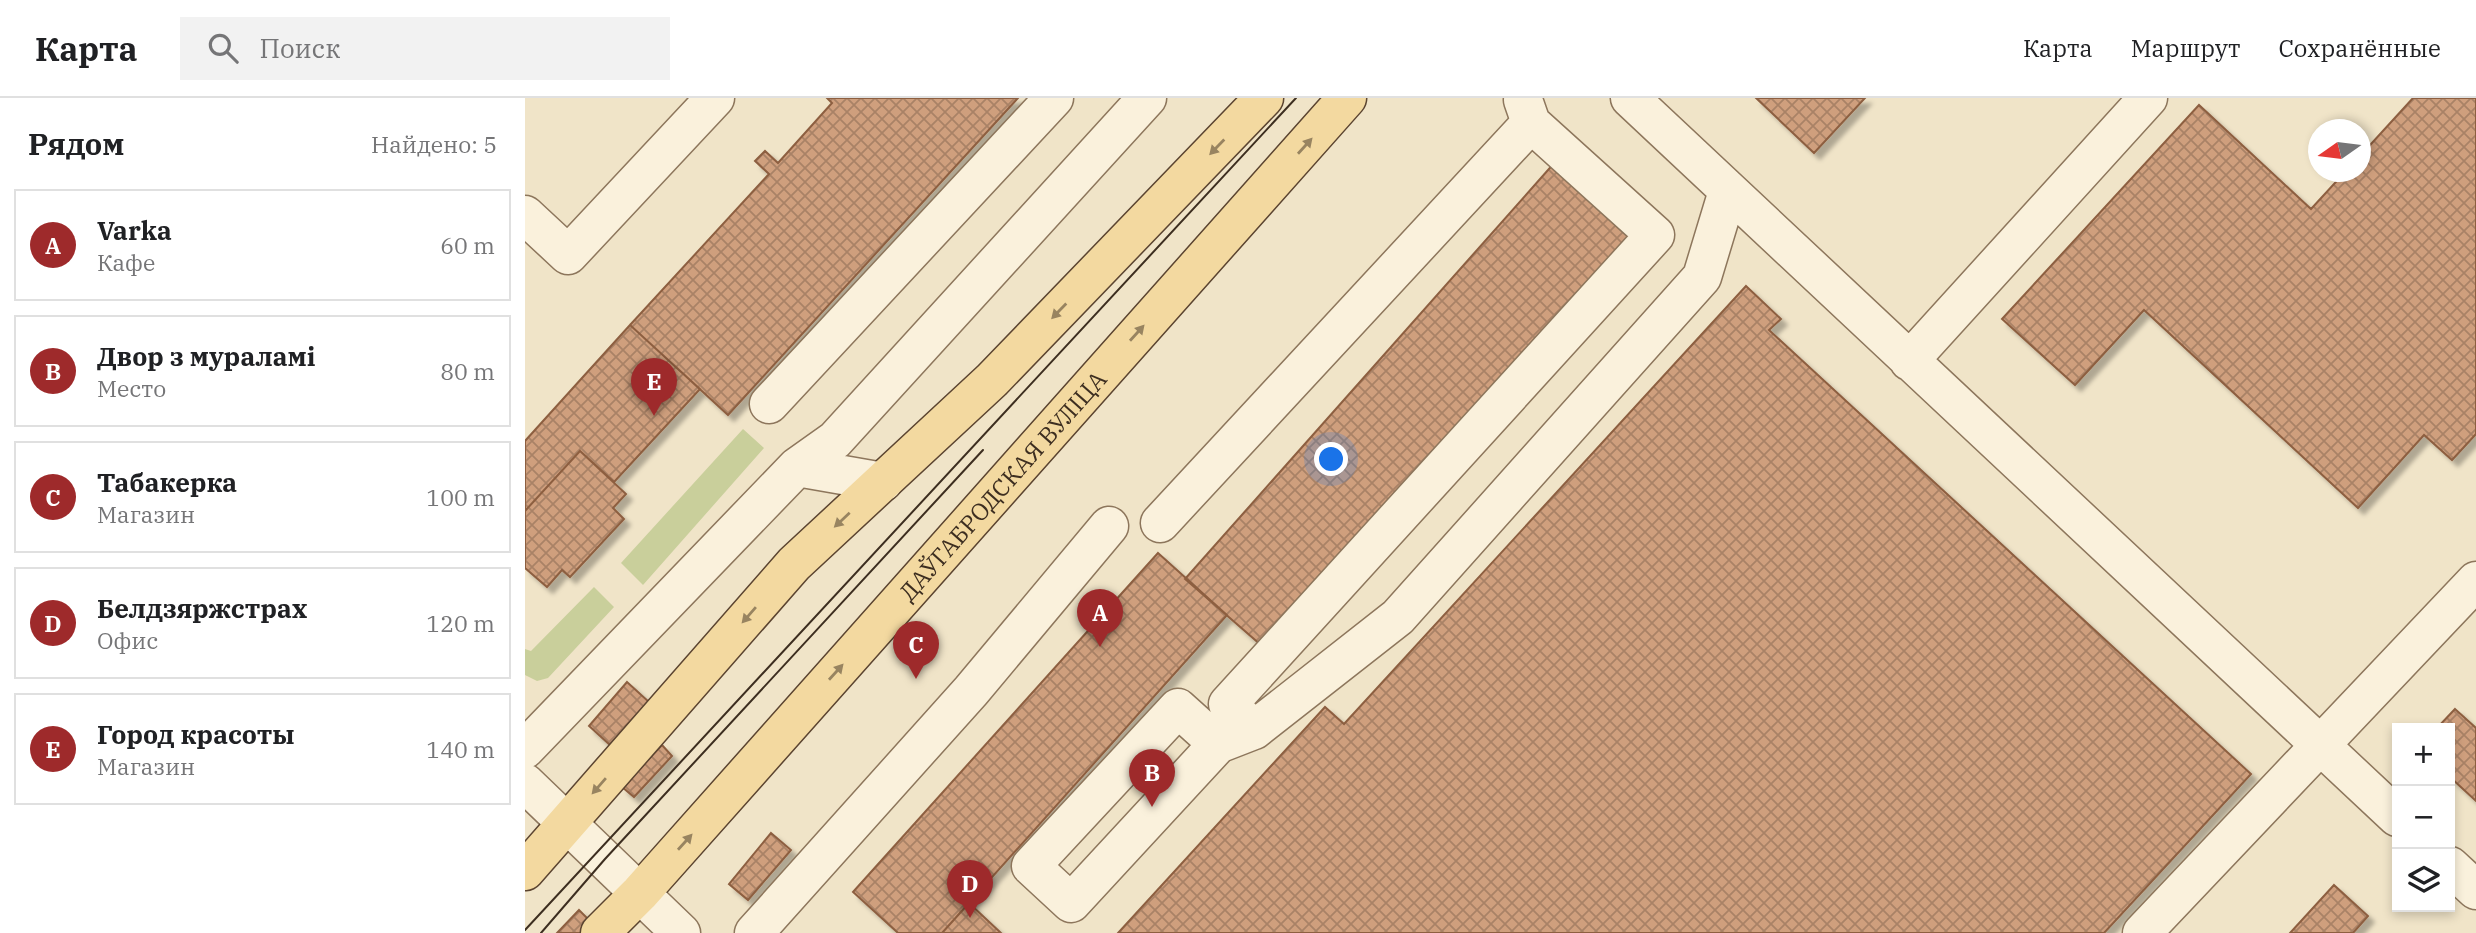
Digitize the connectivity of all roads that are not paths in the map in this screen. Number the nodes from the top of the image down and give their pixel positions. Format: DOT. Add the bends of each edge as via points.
graph roads {
  1 [pos="715,98"];
  2 [pos="1054,98"];
  3 [pos="1147,98"];
  4 [pos="1264,98"];
  5 [pos="1347,98"];
  6 [pos="1630,98"];
  7 [pos="2148,98"];
  8 [pos="1527,110"];
  9 [pos="1728,191"];
  10 [pos="525,215"];
  11 [pos="1909,361"];
  12 [pos="769,404"];
  13 [pos="797,467"];
  14 [pos="883,482"];
  15 [pos="1160,523"];
  16 [pos="1109,526"];
  17 [pos="2476,581"];
  18 [pos="1254,730"];
  19 [pos="1218,744"];
  20 [pos="2320,745"];
  21 [pos="525,749"];
  22 [pos="525,783"];
  23 [pos="2392,812"];
  24 [pos="567,822"];
  25 [pos="525,870"];
  26 [pos="2455,871"];
  27 [pos="2476,890"];
  28 [pos="640,892"];
  29 [pos="600,933"];
  30 [pos="681,933"];
  31 [pos="754,933"];
  32 [pos="2142,933"];
  1 -- 10 [label="street" via="568,255"];
  2 -- 12 [label="street"];
  3 -- 13 [label="street" via="835,440"];
  4 -- 14 [label="main road, one-way" via="992,380"];
  28 -- 5 [label="main road, ДАЎГАБРОДСКАЯ ВУЛІЦА, one-way"];
  6 -- 9 [label="street"];
  7 -- 11 [label="street"];
  8 -- 15 [label="street"];
  8 -- 18 [label="street" via="1655,235 1229,704"];
  9 -- 11 [label="street"];
  9 -- 18 [label="street" via="1702,277 1398,617"];
  11 -- 20 [label="street"];
  13 -- 14 [label="street"];
  13 -- 21 [label="street"];
  14 -- 24 [label="main road, one-way" via="794,564"];
  16 -- 31 [label="street" via="971,691"];
  17 -- 20 [label="street"];
  18 -- 19 [label="street"];
  19 -- 19 [label="street" via="1178,708 1031,866 1071,903"];
  20 -- 23 [label="street"];
  20 -- 32 [label="street"];
  22 -- 24 [label="street"];
  24 -- 25 [label="main road"];
  24 -- 28 [label="street"];
  26 -- 27 [label="street"];
  28 -- 29 [label="main road, ДАЎГАБРОДСКАЯ ВУЛІЦА"];
  28 -- 30 [label="street"];
}
